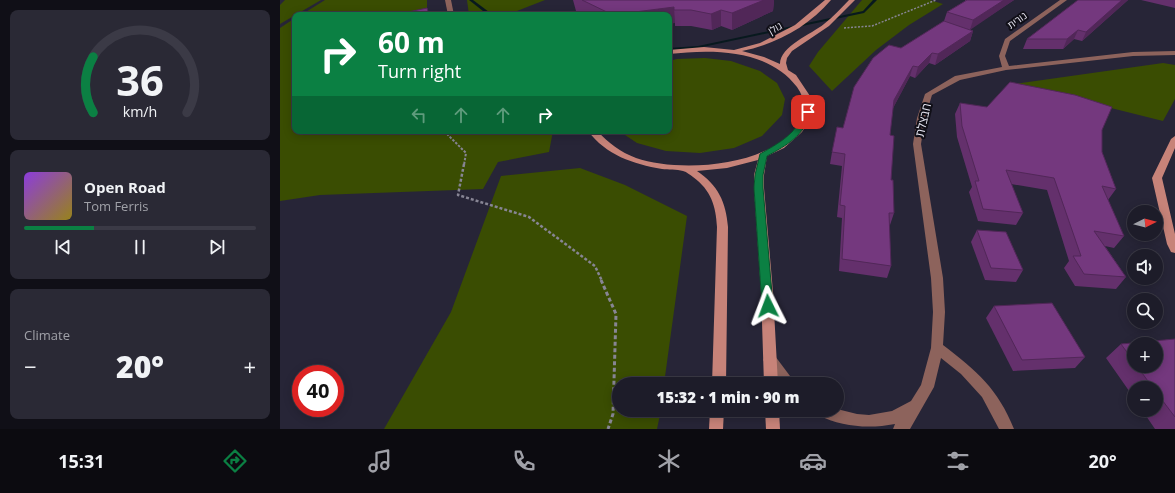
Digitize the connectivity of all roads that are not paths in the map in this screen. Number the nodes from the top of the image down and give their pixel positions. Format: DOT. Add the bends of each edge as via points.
graph roads {
  1 [pos="448,0"];
  2 [pos="828,0"];
  3 [pos="852,0"];
  4 [pos="1064,0"];
  5 [pos="450,12"];
  6 [pos="722,50"];
  7 [pos="672,52"];
  8 [pos="1175,53"];
  9 [pos="1006,68"];
  10 [pos="785,70"];
  11 [pos="595,134"];
  12 [pos="1175,139"];
  13 [pos="763,155"];
  14 [pos="685,168"];
  15 [pos="1175,249"];
  16 [pos="937,348"];
  17 [pos="770,360"];
  18 [pos="719,377"];
  19 [pos="771,377"];
  20 [pos="783,377"];
  21 [pos="916,404"];
  22 [pos="717,417"];
  23 [pos="772,417"];
  24 [pos="835,417"];
  25 [pos="716,429"];
  26 [pos="773,429"];
  27 [pos="900,429"];
  28 [pos="1007,429"];
  1 -- 5 [label="street"];
  2 -- 6 [label="street, גולן" via="804,21 771,42"];
  3 -- 10 [label="street" via="820,30 788,52 783,63"];
  4 -- 9 [label="street, נורית" via="1007,40 1002,56"];
  6 -- 7 [label="street"];
  6 -- 10 [label="street" via="750,55"];
  8 -- 9 [label="street, חבצלת" via="1133,54"];
  9 -- 16 [label="street, חבצלת" via="958,78 929,94 921,118 917,144 937,278"];
  10 -- 13 [label="street" via="801,84 806,93 808,112 802,126 789,140"];
  11 -- 14 [label="street" via="603,143 629,158 664,167"];
  12 -- 15 [label="street" via="1157,178"];
  13 -- 14 [label="street" via="727,166"];
  13 -- 17 [label="street" via="759,188"];
  14 -- 18 [label="street" via="710,186 717,198 721,215"];
  16 -- 21 [label="street, חבצלת" via="927,387"];
  16 -- 28 [label="street" via="966,370 987,392"];
  17 -- 19 [label="street"];
  17 -- 20 [label="street"];
  21 -- 24 [label="street, חבצלת" via="907,412 886,421 851,421"];
  21 -- 27 [label="street, חבצלת" via="907,422"];
  22 -- 25 [label="street"];
  23 -- 26 [label="street"];
}
